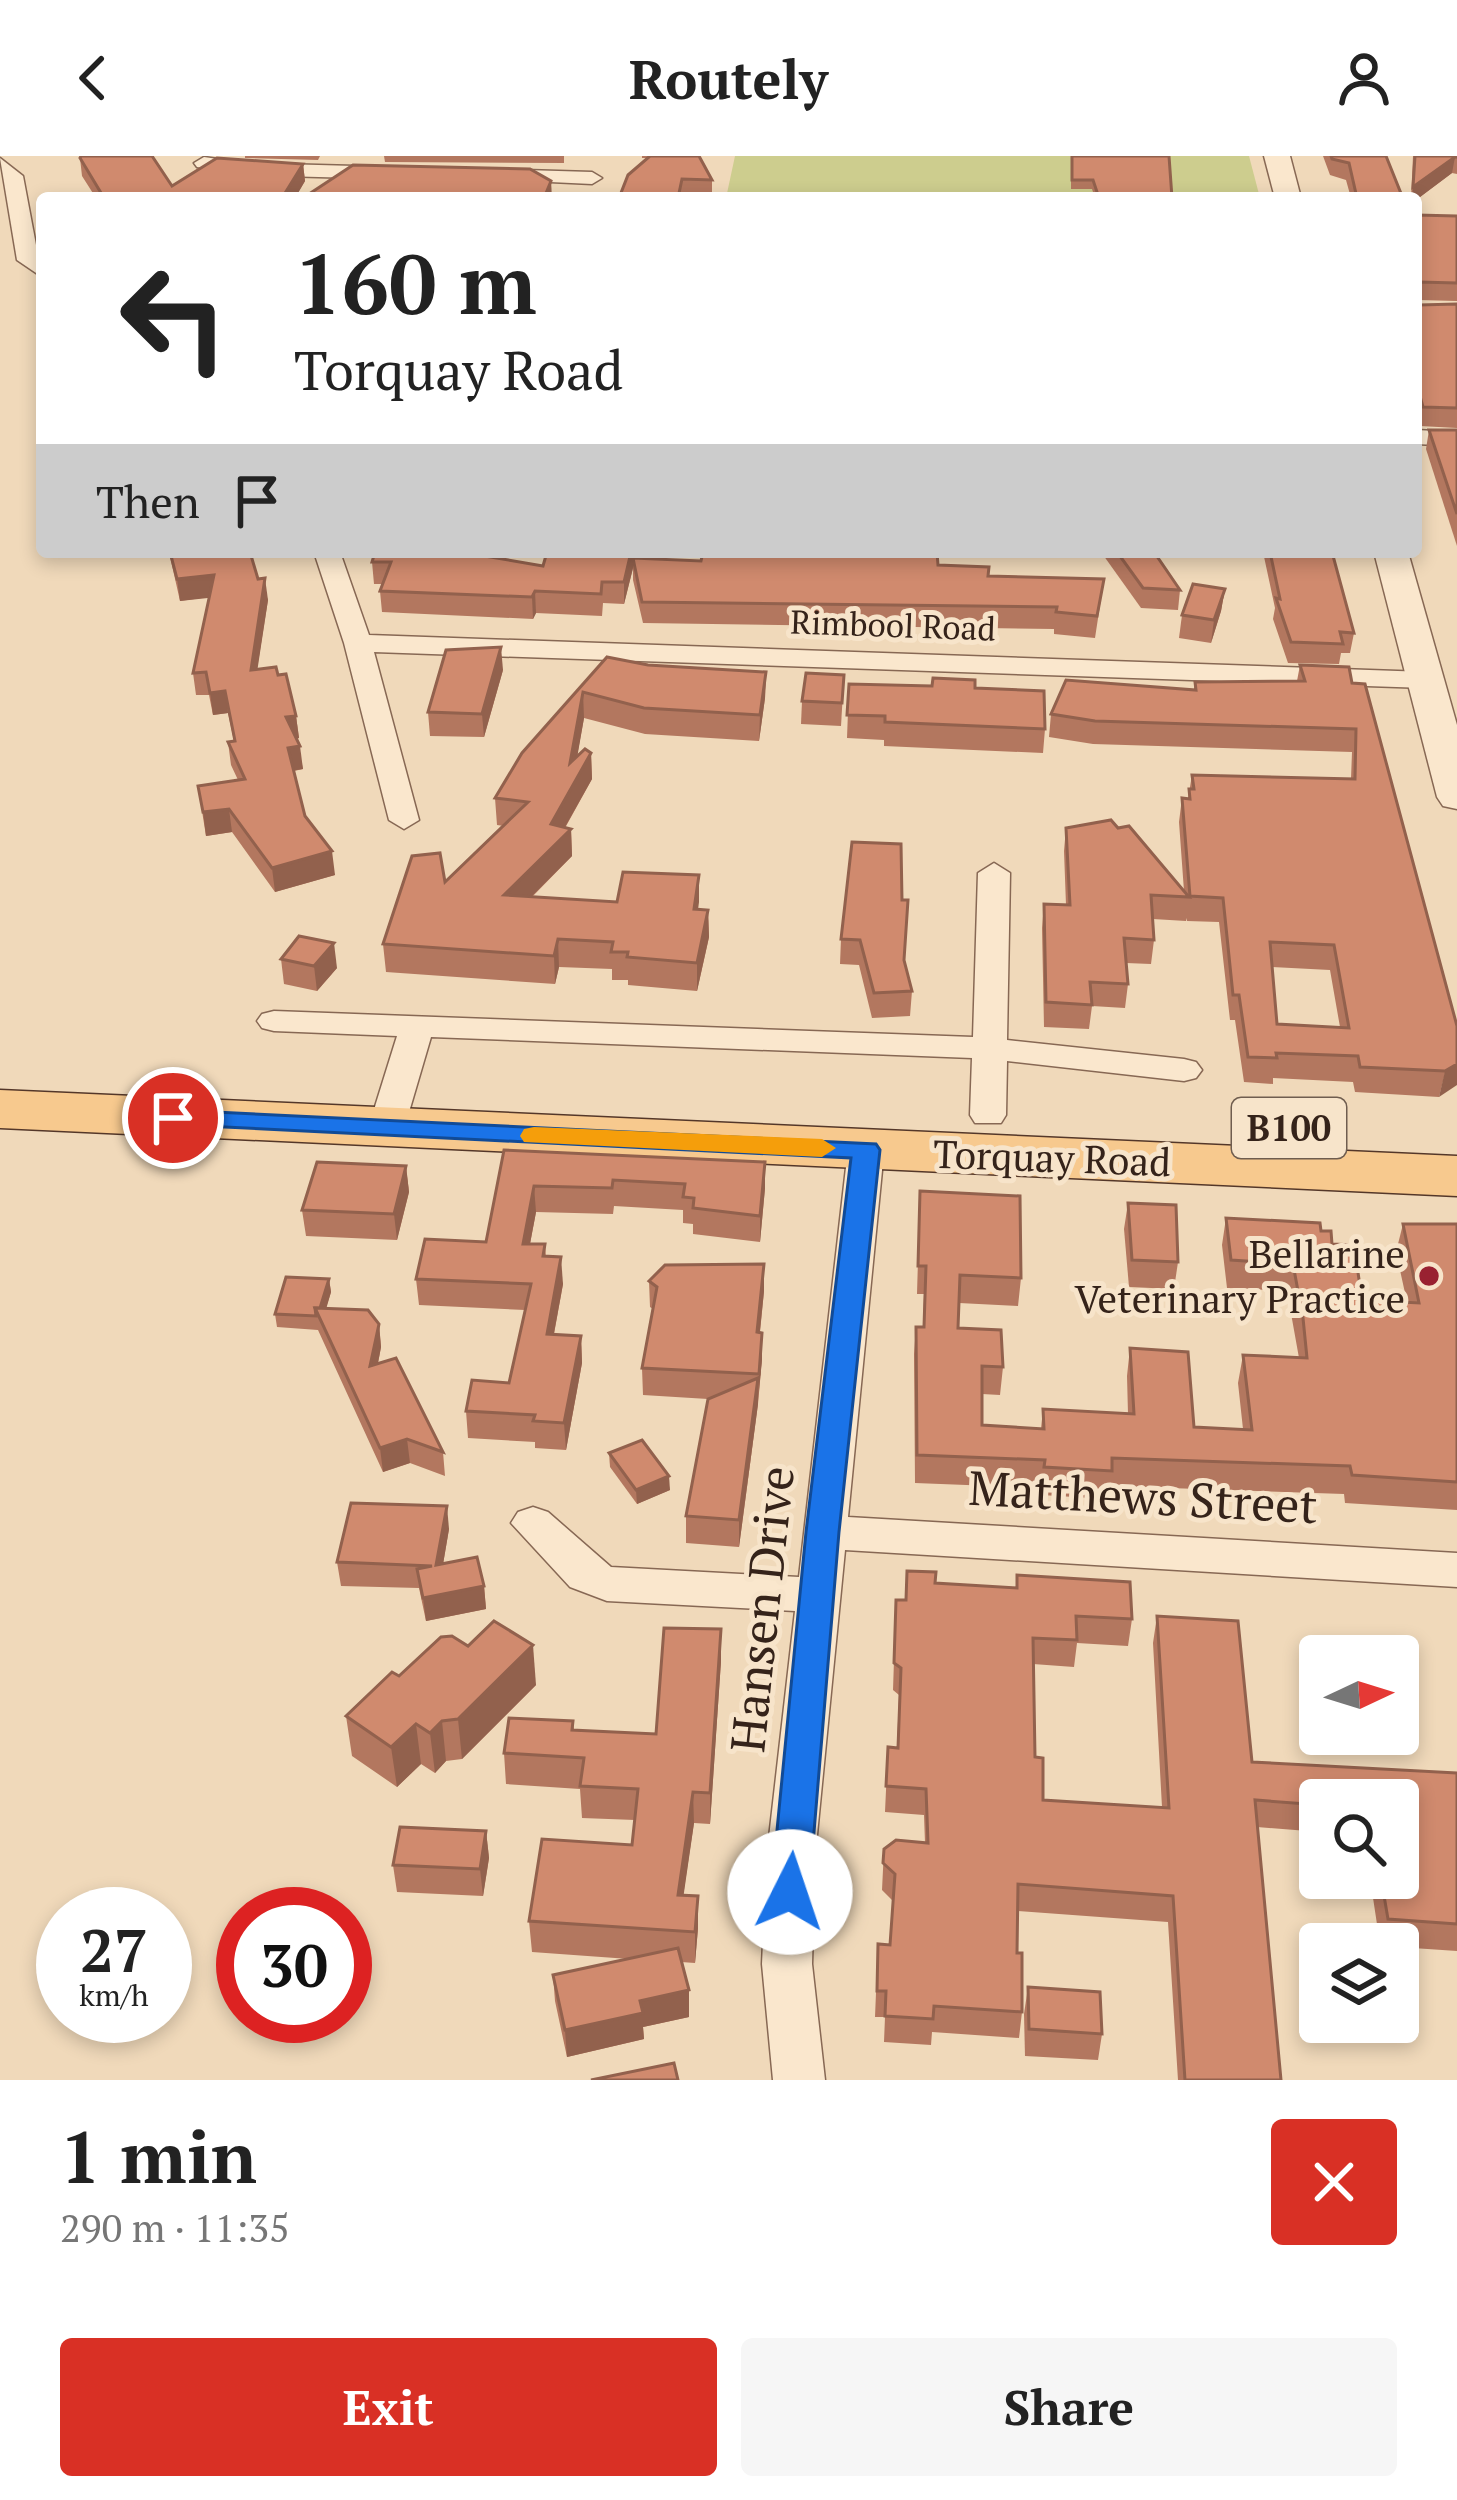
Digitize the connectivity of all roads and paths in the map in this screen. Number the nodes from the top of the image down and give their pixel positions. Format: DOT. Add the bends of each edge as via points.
graph roads {
  1 [pos="600,156"];
  2 [pos="1277,156"];
  3 [pos="204,163"];
  4 [pos="0,164"];
  5 [pos="355,164"];
  6 [pos="418,173"];
  7 [pos="463,175"];
  8 [pos="588,188"];
  9 [pos="1286,192"];
  10 [pos="36,269"];
  11 [pos="1422,437"];
  12 [pos="1457,439"];
  13 [pos="330,558"];
  14 [pos="1393,558"];
  15 [pos="358,643"];
  16 [pos="1426,680"];
  17 [pos="1455,782"];
  18 [pos="404,820"];
  19 [pos="994,873"];
  20 [pos="274,1021"];
  21 [pos="417,1027"];
  22 [pos="988,1048"];
  23 [pos="0,1069"];
  24 [pos="1184,1070"];
  25 [pos="0,1109"];
  26 [pos="391,1109"];
  27 [pos="988,1115"];
  28 [pos="1457,1135"];
  29 [pos="866,1150"];
  30 [pos="1457,1175"];
  31 [pos="533,1523"];
  32 [pos="823,1532"];
  33 [pos="1457,1570"];
  34 [pos="819,1595"];
  35 [pos="799,2080"];
  1 -- 8 [label="street"];
  2 -- 9 [label="street"];
  3 -- 5 [label="street" via="245,170"];
  4 -- 10 [label="street" via="13,176 27,260"];
  5 -- 6 [label="street"];
  7 -- 8 [label="street"];
  11 -- 12 [label="street"];
  13 -- 15 [label="street"];
  14 -- 16 [label="street"];
  15 -- 16 [label="street, Rimbool Road"];
  15 -- 18 [label="street"];
  16 -- 17 [label="street"];
  19 -- 22 [label="street"];
  20 -- 21 [label="street"];
  21 -- 22 [label="street"];
  21 -- 26 [label="street"];
  22 -- 24 [label="street"];
  22 -- 27 [label="street"];
  23 -- 26 [label="main road, Torquay Road / B100"];
  25 -- 26 [label="main road, Torquay Road / B100"];
  26 -- 27 [label="main road, Torquay Road / B100"];
  26 -- 29 [label="main road, Torquay Road / B100"];
  27 -- 28 [label="main road, Torquay Road / B100"];
  29 -- 30 [label="main road, Torquay Road / B100"];
  29 -- 32 [label="street, Hansen Drive"];
  31 -- 34 [label="street" via="607,1585"];
  32 -- 33 [label="street, Matthews Street"];
  32 -- 34 [label="street, Hansen Drive"];
  34 -- 35 [label="street, Hansen Drive" via="790,1877 787,1964"];
}
